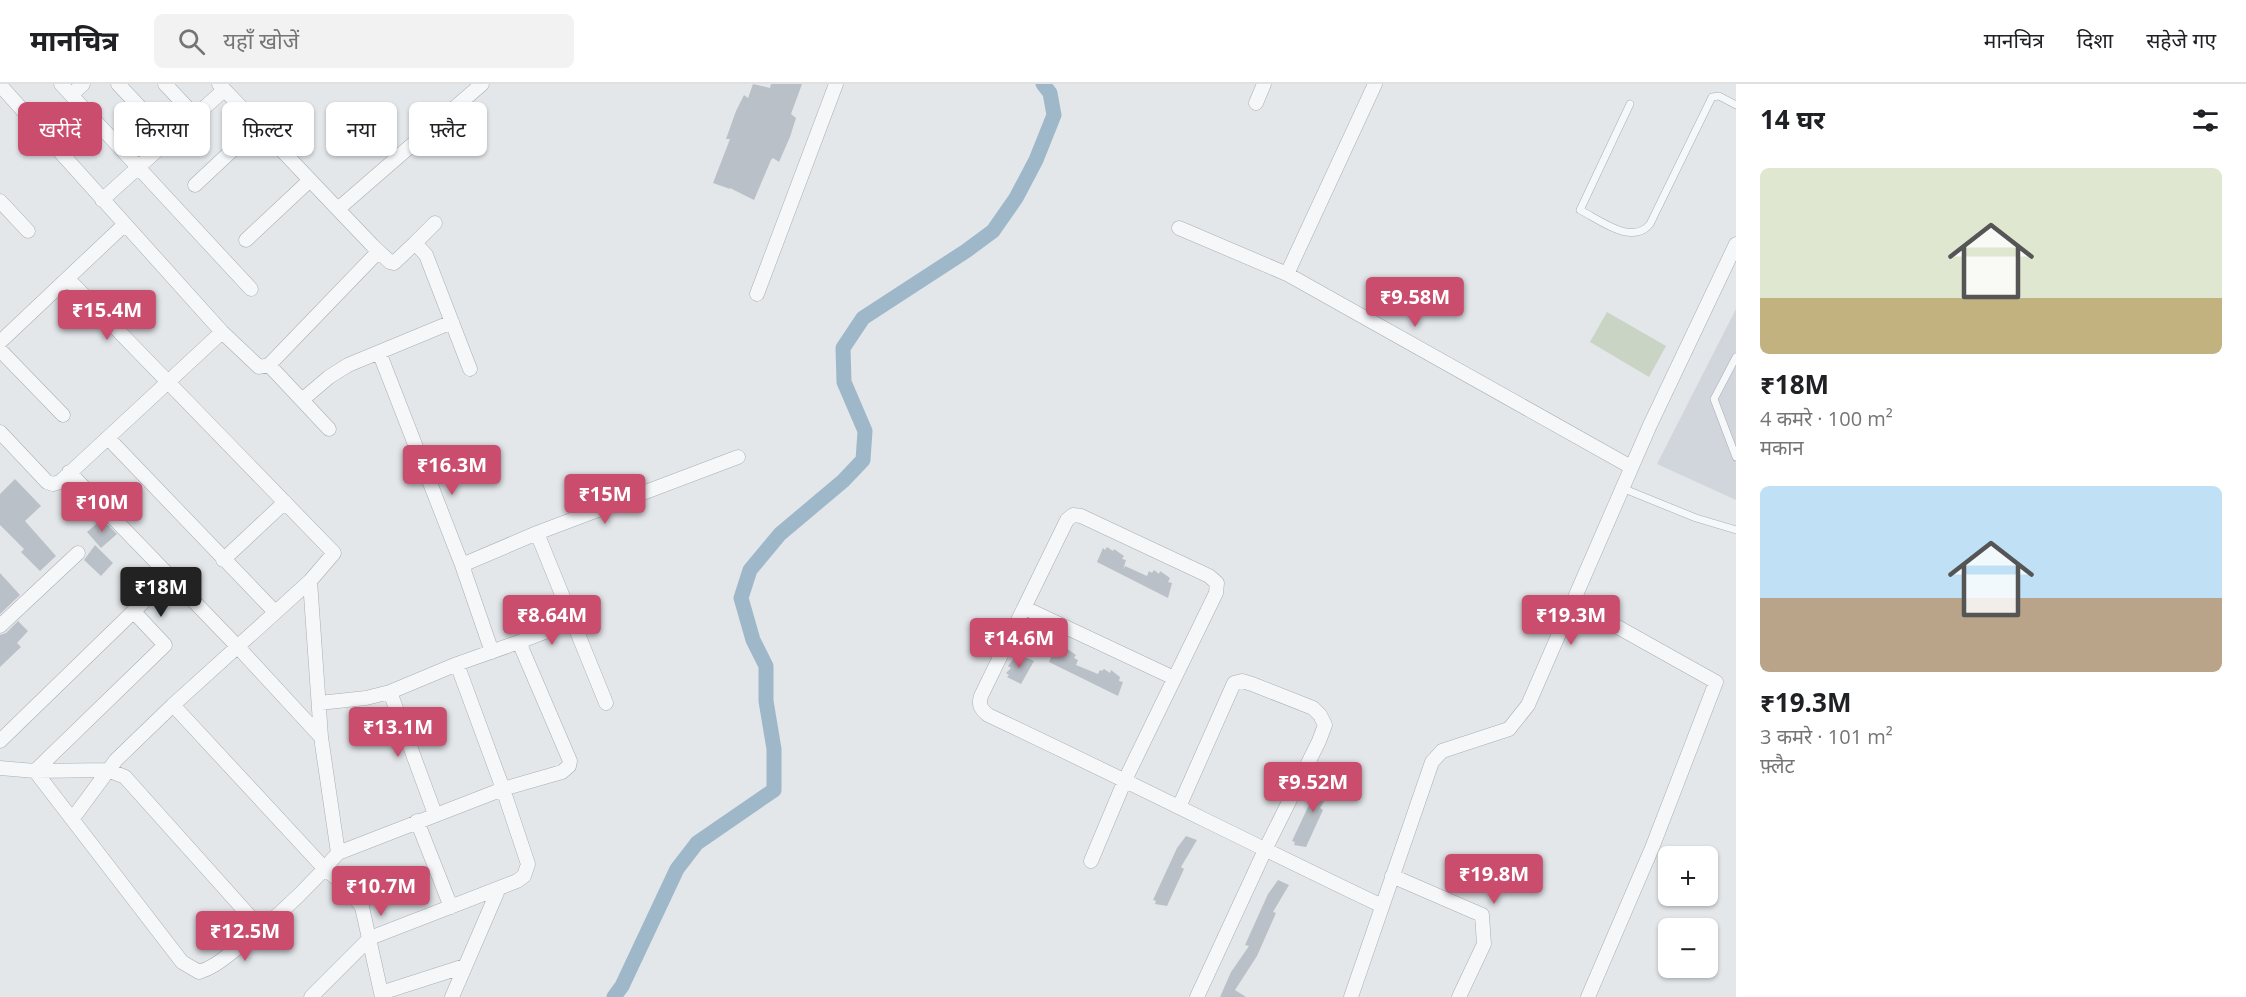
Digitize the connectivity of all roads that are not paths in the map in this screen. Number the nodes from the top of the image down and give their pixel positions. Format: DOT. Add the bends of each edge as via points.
graph roads {
  1 [pos="61,84"];
  2 [pos="83,84"];
  3 [pos="118,84"];
  4 [pos="165,84"];
  5 [pos="482,84"];
  6 [pos="836,84"];
  7 [pos="1264,84"];
  8 [pos="1375,84"];
  9 [pos="0,85"];
  10 [pos="221,87"];
  11 [pos="71,95"];
  12 [pos="135,102"];
  13 [pos="182,102"];
  14 [pos="208,102"];
  15 [pos="235,102"];
  16 [pos="1256,103"];
  17 [pos="1630,104"];
  18 [pos="1736,105"];
  19 [pos="151,156"];
  20 [pos="226,156"];
  21 [pos="287,156"];
  22 [pos="139,167"];
  23 [pos="310,180"];
  24 [pos="195,185"];
  25 [pos="102,200"];
  26 [pos="0,201"];
  27 [pos="338,210"];
  28 [pos="435,223"];
  29 [pos="124,225"];
  30 [pos="1179,228"];
  31 [pos="28,231"];
  32 [pos="246,240"];
  33 [pos="415,243"];
  34 [pos="1736,244"];
  35 [pos="376,249"];
  36 [pos="1287,274"];
  37 [pos="69,279"];
  38 [pos="251,289"];
  39 [pos="757,294"];
  40 [pos="452,322"];
  41 [pos="222,332"];
  42 [pos="0,342"];
  43 [pos="0,350"];
  44 [pos="379,352"];
  45 [pos="1736,357"];
  46 [pos="269,364"];
  47 [pos="470,369"];
  48 [pos="168,381"];
  49 [pos="302,400"];
  50 [pos="63,415"];
  51 [pos="329,429"];
  52 [pos="0,432"];
  53 [pos="108,438"];
  54 [pos="1736,457"];
  55 [pos="738,458"];
  56 [pos="1631,467"];
  57 [pos="69,472"];
  58 [pos="1622,488"];
  59 [pos="285,502"];
  60 [pos="1736,530"];
  61 [pos="537,533"];
  62 [pos="78,553"];
  63 [pos="223,560"];
  64 [pos="462,565"];
  65 [pos="170,576"];
  66 [pos="310,581"];
  67 [pos="1573,602"];
  68 [pos="1025,608"];
  69 [pos="134,612"];
  70 [pos="274,612"];
  71 [pos="573,621"];
  72 [pos="0,626"];
  73 [pos="519,642"];
  74 [pos="237,646"];
  75 [pos="492,652"];
  76 [pos="457,664"];
  77 [pos="1174,678"];
  78 [pos="390,692"];
  79 [pos="319,703"];
  80 [pos="606,703"];
  81 [pos="173,705"];
  82 [pos="321,738"];
  83 [pos="0,741"];
  84 [pos="0,768"];
  85 [pos="108,770"];
  86 [pos="35,771"];
  87 [pos="1125,780"];
  88 [pos="503,789"];
  89 [pos="1179,807"];
  90 [pos="435,814"];
  91 [pos="72,818"];
  92 [pos="417,821"];
  93 [pos="1265,850"];
  94 [pos="338,853"];
  95 [pos="1091,861"];
  96 [pos="325,869"];
  97 [pos="1392,876"];
  98 [pos="499,888"];
  99 [pos="1382,906"];
  100 [pos="451,907"];
  101 [pos="262,930"];
  102 [pos="370,938"];
  103 [pos="465,966"];
  104 [pos="381,995"];
  105 [pos="311,997"];
  106 [pos="452,997"];
  107 [pos="1197,997"];
  108 [pos="1351,997"];
  109 [pos="1459,997"];
  110 [pos="1588,997"];
  1 -- 11 [label="street"];
  2 -- 11 [label="street"];
  3 -- 12 [label="street"];
  4 -- 13 [label="street"];
  5 -- 27 [label="street"];
  6 -- 39 [label="street"];
  7 -- 16 [label="street"];
  8 -- 36 [label="street"];
  9 -- 25 [label="street"];
  10 -- 14 [label="street"];
  10 -- 15 [label="street"];
  11 -- 22 [label="street"];
  17 -- 18 [label="lane" via="1580,210 1628,234 1644,231 1650,224 1712,97 1719,96"];
  19 -- 22 [label="street"];
  20 -- 24 [label="street"];
  21 -- 23 [label="street"];
  22 -- 25 [label="street"];
  22 -- 38 [label="street"];
  23 -- 27 [label="street"];
  23 -- 32 [label="street"];
  25 -- 29 [label="street"];
  26 -- 31 [label="street"];
  27 -- 35 [label="street"];
  28 -- 33 [label="street"];
  29 -- 37 [label="street"];
  29 -- 41 [label="street"];
  30 -- 36 [label="street"];
  33 -- 35 [label="street" via="394,263"];
  33 -- 40 [label="street" via="426,255"];
  34 -- 56 [label="street"];
  35 -- 46 [label="street" via="373,258"];
  36 -- 56 [label="street"];
  37 -- 42 [label="street"];
  37 -- 48 [label="street"];
  40 -- 44 [label="street"];
  40 -- 47 [label="street"];
  41 -- 46 [label="street" via="254,365"];
  41 -- 48 [label="street"];
  43 -- 50 [label="street"];
  44 -- 49 [label="street" via="341,370"];
  44 -- 64 [label="street"];
  45 -- 54 [label="lane" via="1714,399"];
  46 -- 49 [label="street"];
  48 -- 53 [label="street"];
  48 -- 59 [label="street"];
  49 -- 51 [label="street"];
  52 -- 57 [label="street" via="47,482 60,482"];
  53 -- 57 [label="street"];
  53 -- 63 [label="street"];
  55 -- 61 [label="street"];
  56 -- 58 [label="street"];
  57 -- 65 [label="street"];
  58 -- 60 [label="lane"];
  58 -- 67 [label="street"];
  59 -- 63 [label="street"];
  59 -- 66 [label="street" via="334,553"];
  61 -- 64 [label="street"];
  61 -- 71 [label="street"];
  62 -- 72 [label="street"];
  63 -- 70 [label="street"];
  64 -- 75 [label="street"];
  65 -- 69 [label="street"];
  65 -- 74 [label="street"];
  66 -- 70 [label="street"];
  66 -- 79 [label="street"];
  67 -- 97 [label="street" via="1528,705 1517,720 1497,734 1442,751 1432,762"];
  67 -- 110 [label="street" via="1716,682 1652,848"];
  68 -- 77 [label="street"];
  68 -- 77 [label="street" via="1067,520 1073,515 1124,536 1217,583"];
  68 -- 87 [label="street" via="981,696 981,709"];
  69 -- 83 [label="street"];
  69 -- 86 [label="street" via="165,645"];
  70 -- 74 [label="street"];
  71 -- 73 [label="street"];
  71 -- 80 [label="street"];
  73 -- 75 [label="street"];
  73 -- 88 [label="street" via="570,760 562,772"];
  74 -- 81 [label="street"];
  74 -- 82 [label="street"];
  75 -- 76 [label="street"];
  76 -- 78 [label="street"];
  76 -- 88 [label="street"];
  77 -- 87 [label="street"];
  78 -- 79 [label="street"];
  78 -- 90 [label="street"];
  79 -- 82 [label="street"];
  81 -- 85 [label="street"];
  81 -- 96 [label="street"];
  82 -- 94 [label="street"];
  84 -- 86 [label="street"];
  85 -- 86 [label="street"];
  85 -- 91 [label="street"];
  85 -- 101 [label="street" via="125,777"];
  86 -- 91 [label="street"];
  87 -- 89 [label="street"];
  87 -- 95 [label="street"];
  88 -- 90 [label="street"];
  88 -- 98 [label="street" via="528,864 524,876"];
  89 -- 93 [label="street"];
  89 -- 93 [label="street" via="1234,683 1242,681 1313,708 1324,725 1319,741"];
  90 -- 92 [label="street"];
  91 -- 101 [label="street" via="190,969 210,969"];
  92 -- 94 [label="street"];
  92 -- 100 [label="street"];
  93 -- 99 [label="street"];
  93 -- 107 [label="street"];
  94 -- 96 [label="street"];
  96 -- 101 [label="street"];
  96 -- 102 [label="street" via="346,886 362,907"];
  97 -- 99 [label="street"];
  97 -- 109 [label="street" via="1482,915 1484,944"];
  98 -- 100 [label="street"];
  98 -- 103 [label="street"];
  99 -- 108 [label="street"];
  100 -- 102 [label="street"];
  102 -- 104 [label="street"];
  102 -- 105 [label="street"];
  103 -- 104 [label="street"];
  103 -- 106 [label="street"];
}
